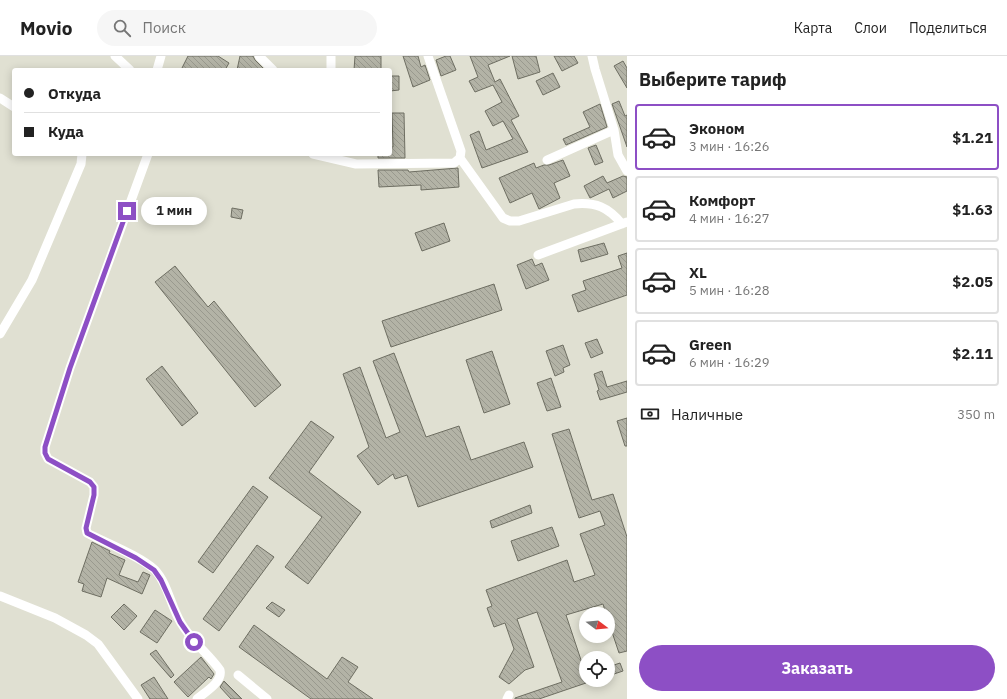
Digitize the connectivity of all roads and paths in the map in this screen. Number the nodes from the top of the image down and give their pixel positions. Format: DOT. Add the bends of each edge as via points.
graph roads {
  1 [pos="116,56"];
  2 [pos="162,56"];
  3 [pos="259,56"];
  4 [pos="331,56"];
  5 [pos="428,56"];
  6 [pos="592,56"];
  7 [pos="128,68"];
  8 [pos="158,68"];
  9 [pos="271,68"];
  10 [pos="331,68"];
  11 [pos="0,98"];
  12 [pos="12,106"];
  13 [pos="614,130"];
  14 [pos="82,156"];
  15 [pos="147,156"];
  16 [pos="321,156"];
  17 [pos="460,158"];
  18 [pos="547,160"];
  19 [pos="627,171"];
  20 [pos="625,223"];
  21 [pos="538,255"];
  22 [pos="0,334"];
  23 [pos="0,596"];
  24 [pos="238,675"];
  25 [pos="138,699"];
  26 [pos="197,699"];
  27 [pos="267,699"];
  1 -- 7 [label="street"];
  2 -- 8 [label="street"];
  3 -- 9 [label="street"];
  4 -- 10 [label="street"];
  5 -- 17 [label="street" via="461,151"];
  6 -- 13 [label="street"];
  11 -- 12 [label="street"];
  13 -- 18 [label="street"];
  13 -- 19 [label="street" via="618,155"];
  14 -- 22 [label="street" via="81,164 32,280"];
  15 -- 26 [label="street" via="70,368 45,453 48,459 90,482 94,487 87,533 154,570 180,622 194,642 220,670 219,680"];
  16 -- 17 [label="street" via="356,164 454,163"];
  17 -- 20 [label="street" via="503,218 510,221 519,221 583,203 606,208"];
  20 -- 21 [label="street"];
  23 -- 25 [label="street" via="55,618 86,635 98,644"];
  24 -- 27 [label="street"];
}
